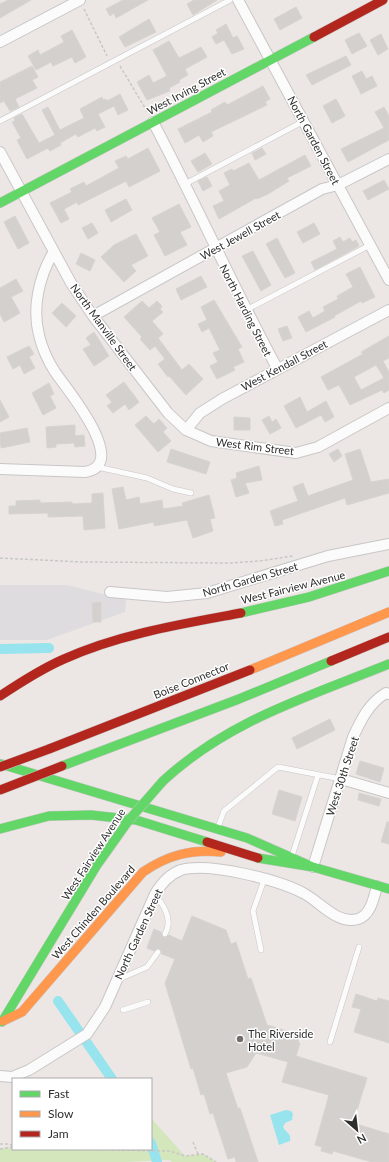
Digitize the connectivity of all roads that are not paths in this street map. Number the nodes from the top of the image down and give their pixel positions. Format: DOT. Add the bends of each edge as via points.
graph roads {
  1 [pos="79,0"];
  2 [pos="230,0"];
  3 [pos="238,0"];
  4 [pos="384,0"];
  5 [pos="0,42"];
  6 [pos="270,60"];
  7 [pos="0,121"];
  8 [pos="304,121"];
  9 [pos="153,122"];
  10 [pos="0,152"];
  11 [pos="389,159"];
  12 [pos="185,184"];
  13 [pos="338,185"];
  14 [pos="21,192"];
  15 [pos="0,203"];
  16 [pos="371,245"];
  17 [pos="216,248"];
  18 [pos="53,253"];
  19 [pos="389,280"];
  20 [pos="245,310"];
  21 [pos="389,310"];
  22 [pos="93,316"];
  23 [pos="277,368"];
  24 [pos="389,408"];
  25 [pos="186,430"];
  26 [pos="97,467"];
  27 [pos="0,469"];
  28 [pos="191,493"];
  29 [pos="389,544"];
  30 [pos="389,571"];
  31 [pos="110,592"];
  32 [pos="389,612"];
  33 [pos="389,638"];
  34 [pos="389,664"];
  35 [pos="387,693"];
  36 [pos="0,696"];
  37 [pos="0,764"];
  38 [pos="0,767"];
  39 [pos="318,775"];
  40 [pos="341,779"];
  41 [pos="0,790"];
  42 [pos="389,793"];
  43 [pos="0,829"];
  44 [pos="217,829"];
  45 [pos="291,857"];
  46 [pos="258,858"];
  47 [pos="313,867"];
  48 [pos="264,880"];
  49 [pos="377,886"];
  50 [pos="389,889"];
  51 [pos="155,894"];
  52 [pos="165,934"];
  53 [pos="359,947"];
  54 [pos="261,950"];
  55 [pos="158,952"];
  56 [pos="117,980"];
  57 [pos="148,1002"];
  58 [pos="123,1010"];
  59 [pos="2,1023"];
  60 [pos="330,1042"];
  61 [pos="0,1076"];
  62 [pos="13,1078"];
  1 -- 5 [label="street"];
  2 -- 7 [label="lane"];
  3 -- 6 [label="street, North Garden Street"];
  4 -- 6 [label="main road, West Irving Street"];
  6 -- 8 [label="street, North Garden Street"];
  6 -- 9 [label="main road, West Irving Street"];
  8 -- 12 [label="lane"];
  8 -- 13 [label="street, North Garden Street"];
  9 -- 12 [label="street, North Harding Street"];
  9 -- 14 [label="main road, West Irving Street"];
  10 -- 14 [label="street, North Manville Street"];
  11 -- 13 [label="street, West Jewell Street"];
  12 -- 17 [label="street, North Harding Street"];
  13 -- 16 [label="street, North Garden Street"];
  13 -- 17 [label="street, West Jewell Street" via="322,189"];
  14 -- 15 [label="main road, West Irving Street"];
  14 -- 18 [label="street, North Manville Street"];
  16 -- 19 [label="street, North Garden Street"];
  16 -- 20 [label="lane"];
  17 -- 20 [label="street, North Harding Street"];
  17 -- 22 [label="street, West Jewell Street"];
  18 -- 22 [label="street, North Manville Street"];
  18 -- 26 [label="street" via="45,267 38,295 39,335 54,370 98,436 101,450"];
  20 -- 23 [label="street, North Harding Street"];
  21 -- 23 [label="street, West Kendall Street"];
  22 -- 25 [label="street, North Manville Street" via="168,412"];
  23 -- 25 [label="street, West Kendall Street" via="206,409"];
  24 -- 25 [label="street, West Rim Street" via="318,446 296,452 211,441"];
  26 -- 27 [label="street" via="85,472"];
  26 -- 28 [label="lane" via="147,478 173,489"];
  29 -- 31 [label="street, North Garden Street" via="328,556 207,593 167,597"];
  30 -- 36 [label="main road, West Fairview Avenue" via="356,584 284,604 124,638 80,652 43,670"];
  32 -- 38 [label="main road, Boise Connector, bridge" via="270,662"];
  33 -- 41 [label="main road, bridge" via="239,699"];
  34 -- 59 [label="main road, West Fairview Avenue, bridge" via="251,720 207,745 163,781 129,820 98,865"];
  35 -- 40 [label="street, West 30th Street" via="376,699 362,720 353,737"];
  37 -- 44 [label="main road, West Chinden Boulevard"];
  39 -- 40 [label="lane"];
  39 -- 44 [label="lane" via="278,767 224,811"];
  39 -- 45 [label="lane"];
  40 -- 42 [label="street"];
  40 -- 47 [label="street, West 30th Street"];
  43 -- 46 [label="main road" via="49,816 91,815 136,820"];
  44 -- 45 [label="main road, West Chinden Boulevard" via="247,838"];
  45 -- 47 [label="main road, West Chinden Boulevard"];
  46 -- 47 [label="main road, West Chinden Boulevard"];
  46 -- 59 [label="main road, West Chinden Boulevard" via="204,850 170,856 154,864 130,884 22,1012"];
  47 -- 49 [label="main road, West Chinden Boulevard"];
  48 -- 49 [label="street, North Garden Street" via="284,884 300,891 340,918 350,920 366,914"];
  48 -- 51 [label="street, North Garden Street" via="222,870 192,868 171,876"];
  48 -- 54 [label="lane" via="254,911"];
  49 -- 50 [label="main road, West Chinden Boulevard"];
  51 -- 52 [label="lane" via="168,918"];
  51 -- 56 [label="street, North Garden Street"];
  53 -- 60 [label="lane"];
  55 -- 56 [label="lane" via="147,967"];
  56 -- 62 [label="street, North Garden Street" via="105,1007 87,1034"];
  57 -- 58 [label="lane"];
  61 -- 62 [label="street, North Garden Street"];
}
